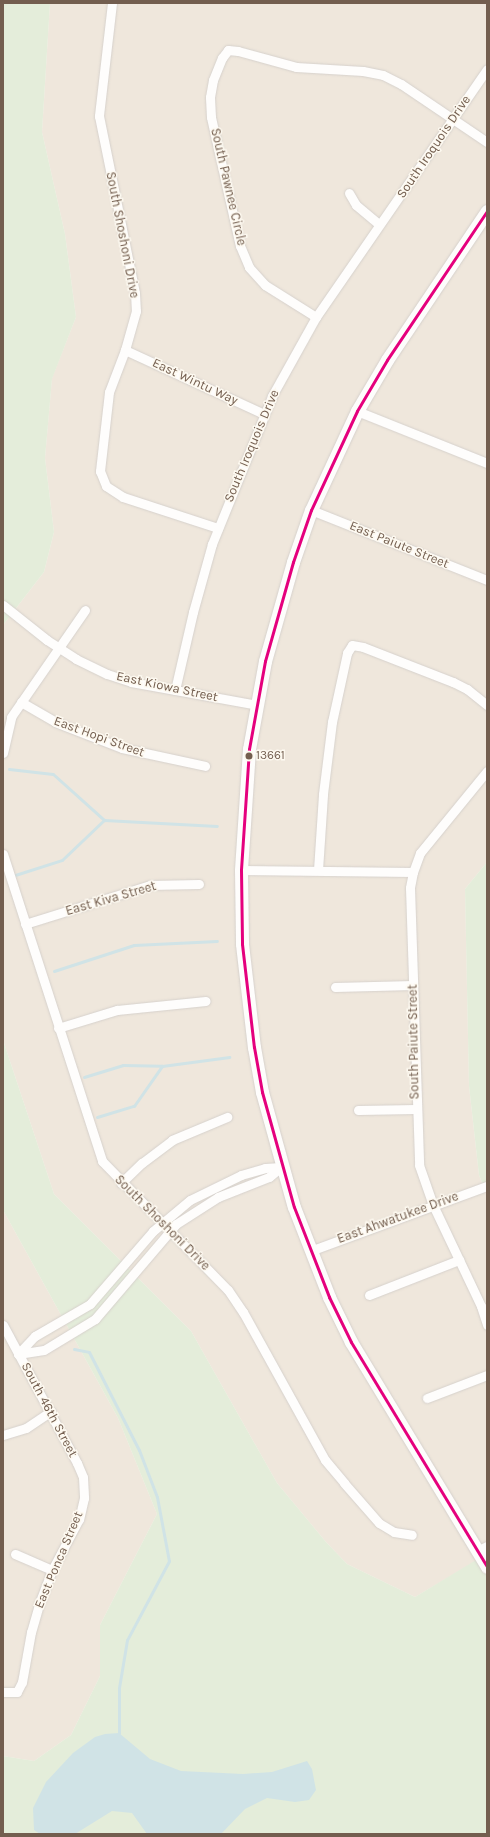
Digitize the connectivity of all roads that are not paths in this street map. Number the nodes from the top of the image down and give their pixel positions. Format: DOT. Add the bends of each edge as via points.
graph roads {
  1 [pos="112,3"];
  2 [pos="487,69"];
  3 [pos="453,118"];
  4 [pos="487,142"];
  5 [pos="349,193"];
  6 [pos="487,211"];
  7 [pos="380,224"];
  8 [pos="316,317"];
  9 [pos="126,350"];
  10 [pos="358,411"];
  11 [pos="264,414"];
  12 [pos="487,463"];
  13 [pos="311,510"];
  14 [pos="218,528"];
  15 [pos="487,580"];
  16 [pos="3,605"];
  17 [pos="85,610"];
  18 [pos="59,648"];
  19 [pos="175,690"];
  20 [pos="21,702"];
  21 [pos="257,705"];
  22 [pos="487,705"];
  23 [pos="3,753"];
  24 [pos="205,766"];
  25 [pos="487,771"];
  26 [pos="3,854"];
  27 [pos="241,870"];
  28 [pos="318,870"];
  29 [pos="413,872"];
  30 [pos="198,884"];
  31 [pos="25,924"];
  32 [pos="414,985"];
  33 [pos="335,986"];
  34 [pos="206,1001"];
  35 [pos="58,1028"];
  36 [pos="416,1109"];
  37 [pos="358,1110"];
  38 [pos="227,1117"];
  39 [pos="281,1167"];
  40 [pos="122,1184"];
  41 [pos="487,1186"];
  42 [pos="434,1205"];
  43 [pos="161,1224"];
  44 [pos="169,1231"];
  45 [pos="310,1250"];
  46 [pos="459,1260"];
  47 [pos="369,1295"];
  48 [pos="3,1325"];
  49 [pos="487,1325"];
  50 [pos="18,1354"];
  51 [pos="487,1375"];
  52 [pos="427,1398"];
  53 [pos="51,1411"];
  54 [pos="3,1435"];
  55 [pos="84,1498"];
  56 [pos="412,1536"];
  57 [pos="482,1548"];
  58 [pos="15,1554"];
  59 [pos="487,1567"];
  60 [pos="52,1570"];
  61 [pos="3,1692"];
  1 -- 9 [label="street, South Shoshoni Drive" via="99,116 135,293 136,311"];
  2 -- 3 [label="street, South Iroquois Drive"];
  3 -- 4 [label="street"];
  3 -- 7 [label="street, South Iroquois Drive"];
  3 -- 8 [label="street, South Pawnee Circle" via="383,75 363,71 296,67 238,51 228,50 222,58 213,80 210,97 211,117 240,246 250,267 265,285"];
  5 -- 7 [label="street" via="356,205"];
  6 -- 10 [label="main road" via="387,360"];
  7 -- 8 [label="street, South Iroquois Drive"];
  8 -- 11 [label="street, South Iroquois Drive"];
  9 -- 11 [label="street, East Wintu Way"];
  9 -- 14 [label="street, South Shoshoni Drive" via="109,392 102,435 100,471 106,486 122,497"];
  10 -- 12 [label="street"];
  10 -- 13 [label="main road"];
  11 -- 14 [label="street, South Iroquois Drive"];
  13 -- 15 [label="street, East Paiute Street"];
  13 -- 21 [label="main road" via="278,611"];
  14 -- 19 [label="street, South Iroquois Drive" via="193,612"];
  16 -- 18 [label="street, East Kiowa Street"];
  17 -- 18 [label="street"];
  18 -- 19 [label="street, East Kiowa Street" via="107,674"];
  18 -- 20 [label="street"];
  19 -- 21 [label="street, East Kiowa Street"];
  20 -- 23 [label="street" via="7,726"];
  20 -- 24 [label="street, East Hopi Street" via="54,722 122,748"];
  21 -- 27 [label="main road" via="244,801"];
  22 -- 28 [label="street" via="467,689 453,682 362,646 352,645 346,653 332,722 322,794"];
  25 -- 29 [label="street, South Paiute Street" via="420,853"];
  26 -- 31 [label="street, South Shoshoni Drive"];
  27 -- 28 [label="street"];
  27 -- 39 [label="main road" via="242,944 254,1047"];
  28 -- 29 [label="street"];
  29 -- 32 [label="street, South Paiute Street" via="410,888"];
  30 -- 31 [label="street, East Kiva Street" via="150,885"];
  31 -- 35 [label="street, South Shoshoni Drive"];
  32 -- 33 [label="street"];
  32 -- 36 [label="street, South Paiute Street"];
  34 -- 35 [label="street" via="117,1010"];
  35 -- 40 [label="street, South Shoshoni Drive" via="102,1161"];
  36 -- 37 [label="street"];
  36 -- 42 [label="street, South Paiute Street" via="419,1165"];
  38 -- 40 [label="street" via="172,1140 142,1163"];
  39 -- 43 [label="street" via="265,1168 214,1187 190,1200"];
  39 -- 44 [label="street" via="269,1177 242,1186 196,1209"];
  39 -- 45 [label="main road"];
  40 -- 43 [label="street, South Shoshoni Drive"];
  41 -- 42 [label="street, East Ahwatukee Drive"];
  42 -- 45 [label="street, East Ahwatukee Drive"];
  42 -- 46 [label="street, South Paiute Street"];
  43 -- 44 [label="street, South Shoshoni Drive"];
  43 -- 50 [label="street" via="90,1304 35,1336"];
  44 -- 50 [label="street" via="95,1319 44,1350"];
  44 -- 56 [label="street, South Shoshoni Drive" via="228,1290 243,1312 325,1460 379,1522 394,1532"];
  45 -- 57 [label="main road" via="351,1342 376,1386"];
  46 -- 47 [label="street"];
  46 -- 49 [label="street, South Paiute Street" via="481,1306"];
  48 -- 50 [label="street, South 46th Street"];
  50 -- 53 [label="street, South 46th Street"];
  51 -- 52 [label="street"];
  53 -- 54 [label="street" via="26,1428"];
  53 -- 55 [label="street, South 46th Street" via="83,1477"];
  55 -- 60 [label="street, East Ponca Street" via="79,1519"];
  57 -- 59 [label="main road"];
  58 -- 60 [label="street"];
  60 -- 61 [label="street, East Ponca Street" via="31,1632 22,1682 17,1692"];
}
